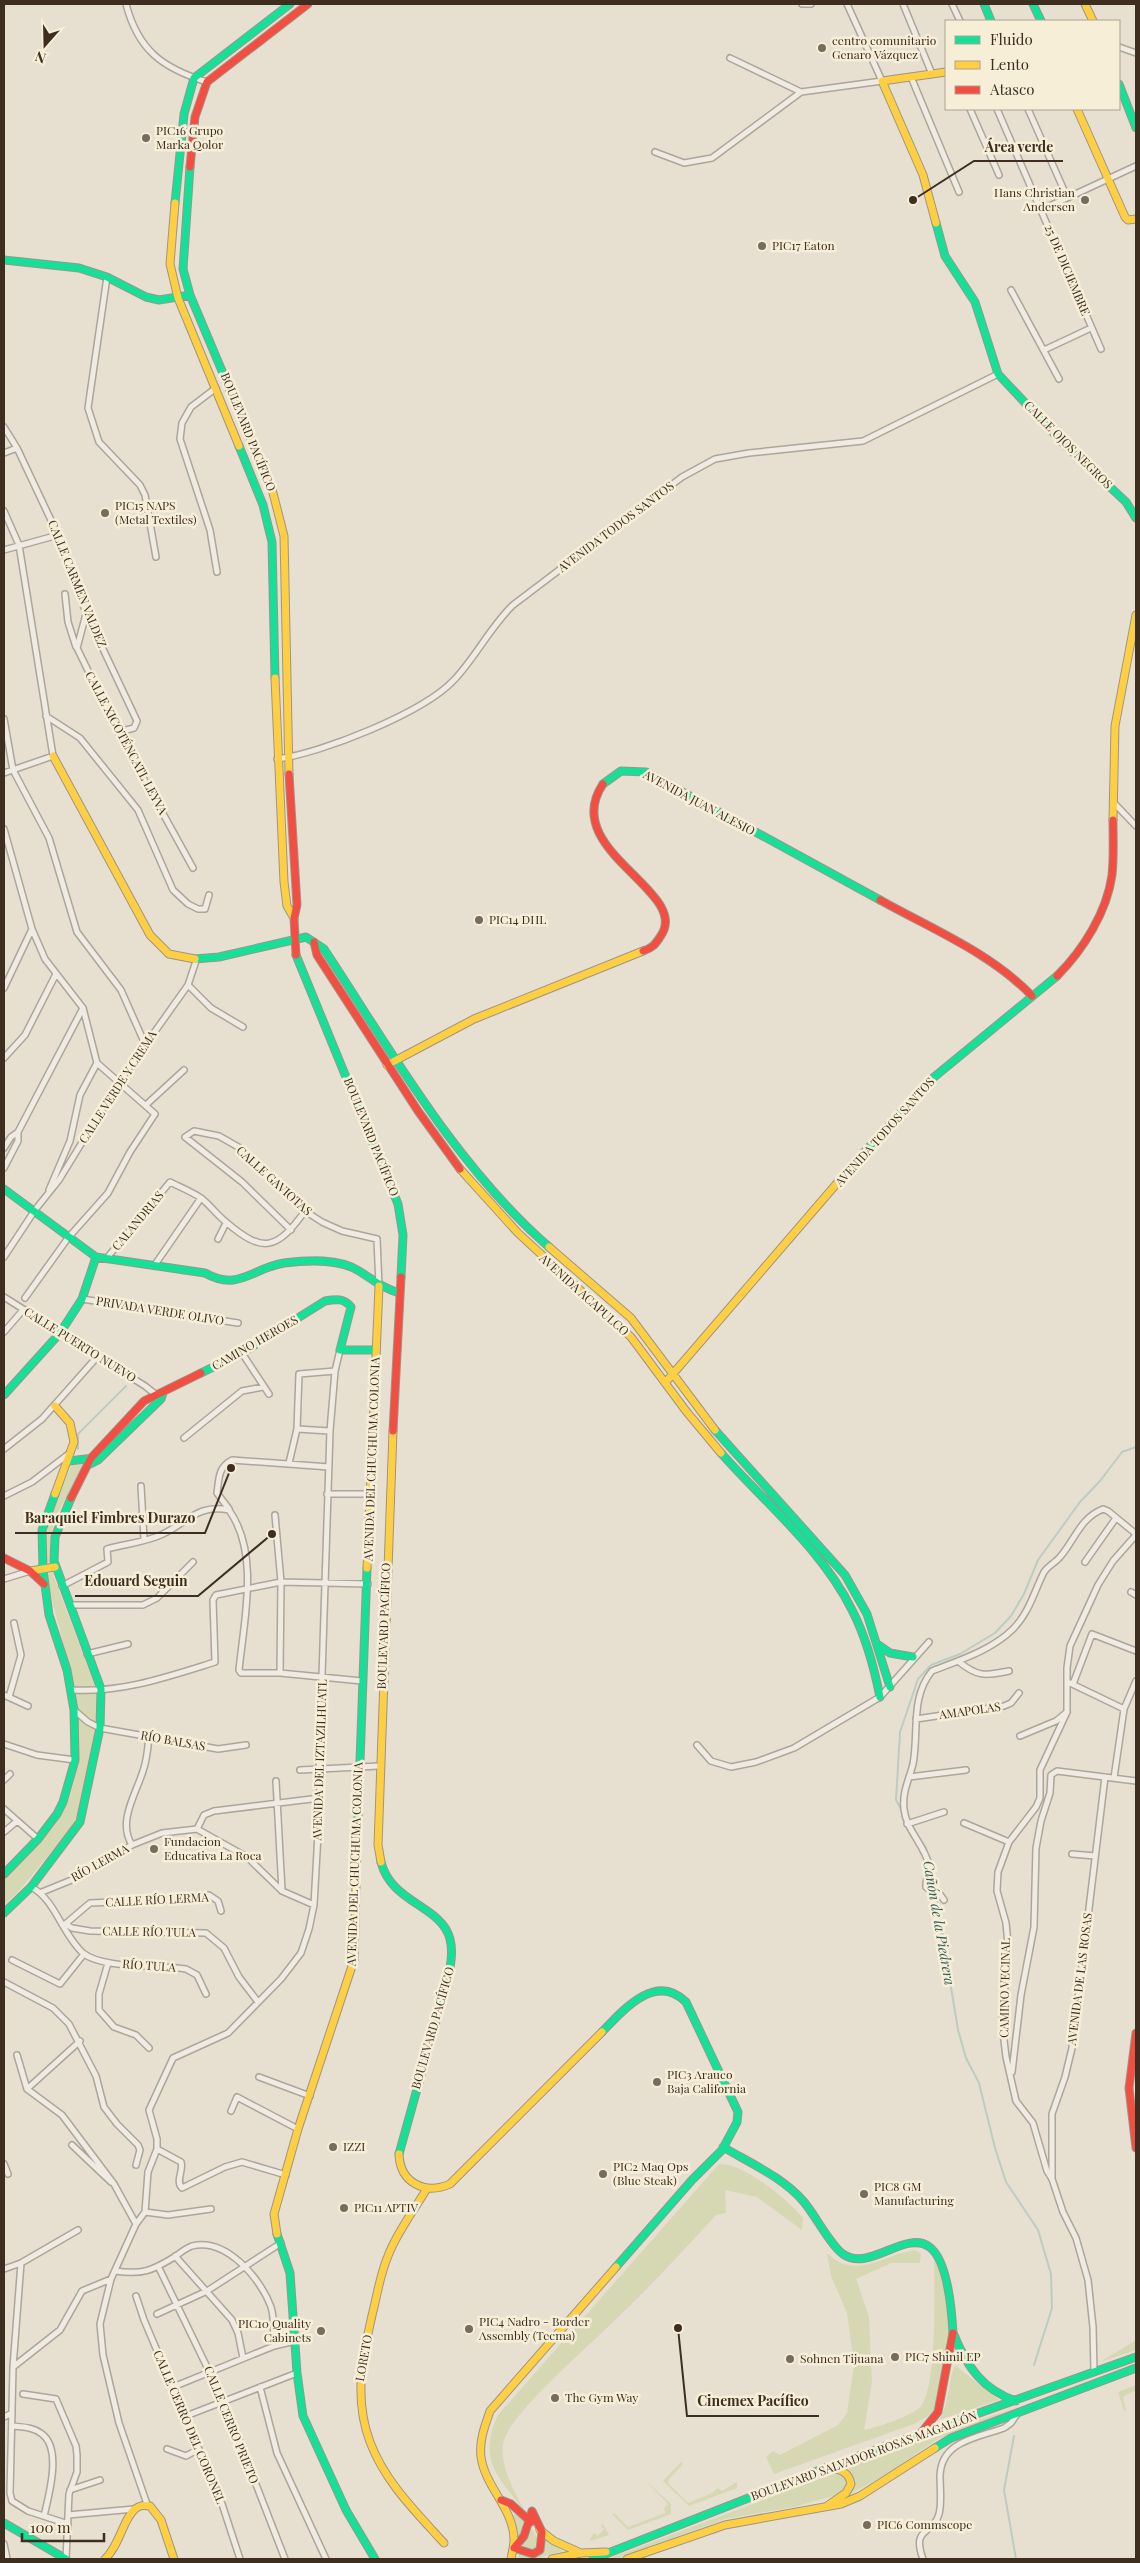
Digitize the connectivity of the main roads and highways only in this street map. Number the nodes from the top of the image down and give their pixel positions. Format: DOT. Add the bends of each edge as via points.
graph roads {
  1 [pos="290,4"];
  2 [pos="308,4"];
  3 [pos="984,4"];
  4 [pos="1033,4"];
  5 [pos="1085,4"];
  6 [pos="991,20"];
  7 [pos="1041,20"];
  8 [pos="1093,20"];
  9 [pos="945,72"];
  10 [pos="1120,86"];
  11 [pos="1077,110"];
  12 [pos="1136,125"];
  13 [pos="1136,219"];
  14 [pos="4,260"];
  15 [pos="190,295"];
  16 [pos="178,298"];
  17 [pos="1136,518"];
  18 [pos="1136,615"];
  19 [pos="53,756"];
  20 [pos="294,918"];
  21 [pos="294,938"];
  22 [pos="314,942"];
  23 [pos="1032,996"];
  24 [pos="395,1060"];
  25 [pos="387,1065"];
  26 [pos="4,1189"];
  27 [pos="96,1257"];
  28 [pos="379,1286"];
  29 [pos="399,1293"];
  30 [pos="348,1302"];
  31 [pos="376,1350"];
  32 [pos="673,1374"];
  33 [pos="665,1383"];
  34 [pos="4,1394"];
  35 [pos="55,1406"];
  36 [pos="93,1460"];
  37 [pos="69,1461"];
  38 [pos="4,1558"];
  39 [pos="55,1566"];
  40 [pos="43,1570"];
  41 [pos="30,1571"];
  42 [pos="44,1584"];
  43 [pos="877,1644"];
  44 [pos="913,1657"];
  45 [pos="890,1687"];
  46 [pos="880,1697"];
  47 [pos="4,1874"];
  48 [pos="4,1913"];
  49 [pos="1136,2033"];
  50 [pos="723,2147"];
  51 [pos="1136,2148"];
  52 [pos="426,2190"];
  53 [pos="953,2333"];
  54 [pos="1136,2357"];
  55 [pos="1136,2368"];
  56 [pos="1016,2401"];
  57 [pos="919,2434"];
  58 [pos="825,2468"];
  59 [pos="501,2500"];
  60 [pos="822,2509"];
  61 [pos="530,2521"];
  62 [pos="4,2523"];
  63 [pos="542,2532"];
  64 [pos="444,2543"];
  65 [pos="514,2548"];
  66 [pos="612,2552"];
  67 [pos="581,2553"];
  68 [pos="66,2559"];
  69 [pos="105,2559"];
  70 [pos="174,2559"];
  71 [pos="375,2559"];
  72 [pos="511,2559"];
  73 [pos="552,2559"];
  74 [pos="593,2559"];
  75 [pos="627,2559"];
  1 -- 16 [label="main road, BOULEVARD PACÍFICO" via="194,78 184,114 170,256"];
  2 -- 15 [label="main road, BOULEVARD PACÍFICO" via="207,82 195,117 187,190 183,269"];
  3 -- 6 [label="main road"];
  4 -- 7 [label="main road"];
  5 -- 8 [label="main road"];
  9 -- 17 [label="main road, CALLE OJOS NEGROS" via="882,81 923,176 946,256 975,302 998,374 1062,442 1126,502"];
  10 -- 12 [label="main road"];
  11 -- 13 [label="main road" via="1125,217"];
  14 -- 16 [label="main road" via="79,268 146,297 159,300"];
  15 -- 16 [label="main road"];
  15 -- 20 [label="main road, BOULEVARD PACÍFICO" via="272,489 284,536 288,758 297,905"];
  16 -- 20 [label="main road, BOULEVARD PACÍFICO" via="263,505 272,542 277,759 284,882 286,906"];
  18 -- 23 [label="main road, AVENIDA TODOS SANTOS" via="1115,726 1112,875 1103,907 1081,951"];
  19 -- 21 [label="main road" via="150,935 165,952 196,961"];
  20 -- 21 [label="main road, BOULEVARD PACÍFICO"];
  21 -- 22 [label="main road" via="309,937"];
  21 -- 29 [label="main road, BOULEVARD PACÍFICO" via="296,954 398,1204 403,1236"];
  22 -- 24 [label="main road, AVENIDA ACAPULCO" via="328,954"];
  22 -- 25 [label="main road, AVENIDA ACAPULCO" via="316,955"];
  23 -- 24 [label="main road, AVENIDA JUAN ALESIO" via="1016,979 991,961 800,856 646,772 621,771 601,787 592,817 603,843 659,902 667,921 660,940 654,947 474,1019"];
  23 -- 32 [label="main road, AVENIDA TODOS SANTOS" via="932,1078"];
  24 -- 25 [label="main road, AVENIDA JUAN ALESIO"];
  24 -- 32 [label="main road, AVENIDA ACAPULCO" via="440,1125 491,1189 525,1226 632,1318"];
  25 -- 33 [label="main road, AVENIDA ACAPULCO" via="484,1199 516,1234 622,1326"];
  26 -- 27 [label="main road"];
  27 -- 28 [label="main road" via="205,1273 219,1280 236,1280 283,1263 330,1261 358,1270"];
  27 -- 34 [label="main road" via="82,1299 60,1333"];
  28 -- 29 [label="main road"];
  28 -- 31 [label="main road, AVENIDA DEL CHUCHUMA COLONIA"];
  29 -- 52 [label="main road, BOULEVARD PACÍFICO" via="378,1845 381,1866 390,1882 433,1914 442,1923 452,1944 451,1963 398,2154 405,2177"];
  30 -- 31 [label="main road, AVENIDA DEL IZTAZILHUATL" via="351,1307 340,1350"];
  30 -- 36 [label="main road, CAMINO HEROES" via="339,1299 325,1301 242,1353 144,1401"];
  31 -- 71 [label="main road, AVENIDA DEL CHUCHUMA COLONIA" via="354,1960 274,2214 274,2224 290,2273 303,2416 346,2510"];
  32 -- 33 [label="main road, AVENIDA TODOS SANTOS"];
  32 -- 43 [label="main road, AVENIDA ACAPULCO" via="721,1437 845,1574 867,1614"];
  33 -- 46 [label="main road, AVENIDA ACAPULCO" via="672,1396 721,1453 837,1582 859,1624 873,1661"];
  35 -- 37 [label="main road" via="74,1433"];
  36 -- 37 [label="main road"];
  36 -- 39 [label="main road, CAMINO HEROES" via="61,1518 55,1537"];
  37 -- 40 [label="main road" via="42,1530"];
  38 -- 41 [label="main road"];
  39 -- 40 [label="main road"];
  39 -- 48 [label="main road, CAMINO HEROES" via="101,1689 100,1728 80,1822 31,1887"];
  40 -- 41 [label="main road"];
  40 -- 42 [label="main road"];
  41 -- 42 [label="main road"];
  42 -- 47 [label="main road" via="71,1690 75,1760 63,1802 38,1839"];
  43 -- 44 [label="main road" via="890,1653"];
  43 -- 45 [label="main road, AVENIDA ACAPULCO"];
  49 -- 51 [label="main road" via="1129,2088"];
  50 -- 52 [label="main road" via="736,2127 737,2106 686,2002 676,1993 660,1989 639,1999 450,2184"];
  50 -- 53 [label="main road" via="790,2188 842,2254 862,2258 911,2242 932,2250 940,2258 948,2280"];
  50 -- 59 [label="main road" via="490,2411 482,2430 479,2452 483,2473"];
  52 -- 64 [label="main road, LORETO" via="393,2245 382,2272 359,2370 359,2395 368,2436 380,2466"];
  53 -- 56 [label="main road" via="969,2369 998,2394"];
  53 -- 57 [label="main road" via="942,2402 938,2412"];
  54 -- 56 [label="main road, BOULEVARD SALVADOR ROSAS MAGALLÓN"];
  55 -- 60 [label="main road, BOULEVARD SALVADOR ROSAS MAGALLÓN" via="951,2438 860,2496"];
  56 -- 57 [label="main road, BOULEVARD SALVADOR ROSAS MAGALLÓN"];
  57 -- 58 [label="main road, BOULEVARD SALVADOR ROSAS MAGALLÓN"];
  58 -- 60 [label="main road" via="845,2472 851,2484 846,2493"];
  58 -- 66 [label="main road, BOULEVARD SALVADOR ROSAS MAGALLÓN"];
  59 -- 61 [label="main road" via="511,2504"];
  59 -- 65 [label="main road" via="514,2532"];
  60 -- 75 [label="main road, BOULEVARD SALVADOR ROSAS MAGALLÓN" via="725,2525"];
  61 -- 63 [label="main road"];
  61 -- 65 [label="main road"];
  62 -- 68 [label="main road"];
  63 -- 65 [label="main road" via="542,2545 536,2553"];
  63 -- 67 [label="main road"];
  65 -- 72 [label="main road"];
  66 -- 67 [label="main road"];
  66 -- 74 [label="main road, BOULEVARD SALVADOR ROSAS MAGALLÓN"];
  67 -- 73 [label="main road"];
  69 -- 70 [label="main road" via="113,2552 139,2504 146,2504 156,2511"];
}
